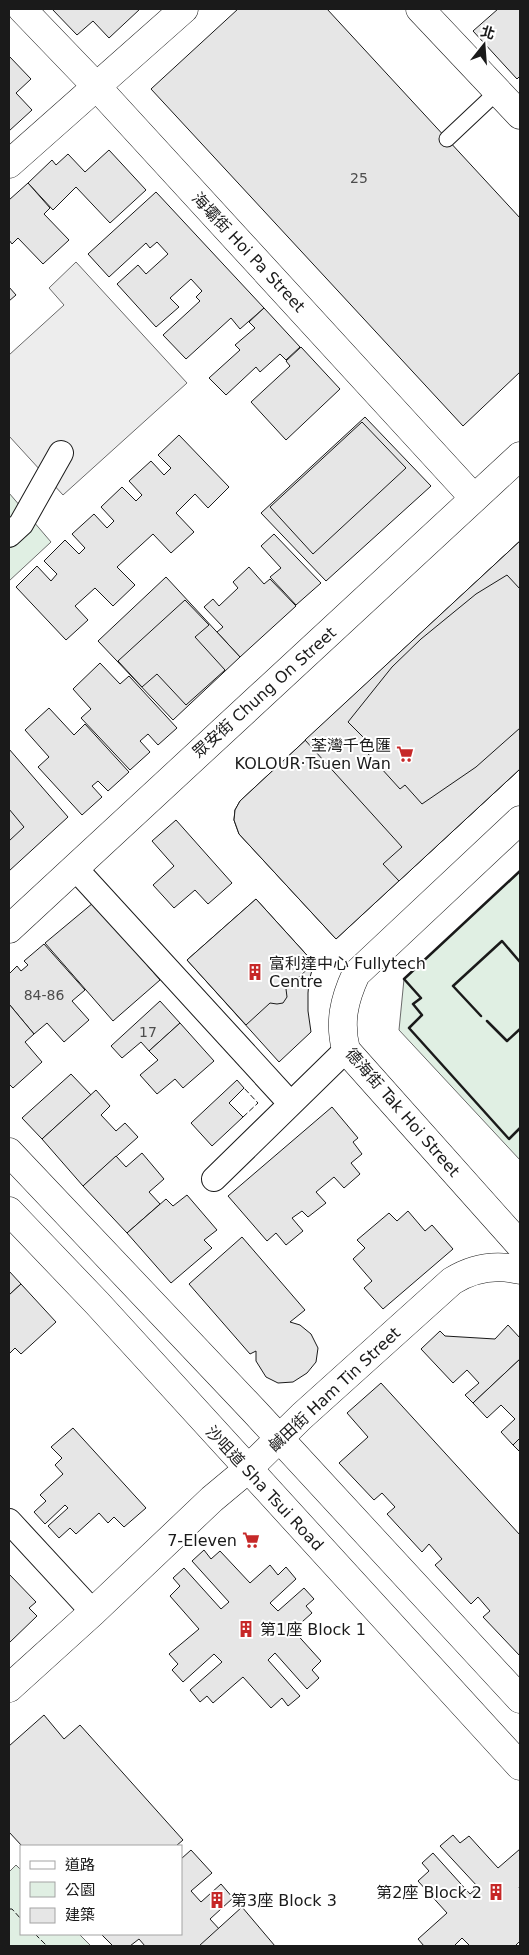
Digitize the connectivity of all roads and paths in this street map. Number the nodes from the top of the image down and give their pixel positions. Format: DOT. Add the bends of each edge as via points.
graph roads {
  1 [pos="22,9"];
  2 [pos="184,9"];
  3 [pos="420,9"];
  4 [pos="96,86"];
  5 [pos="498,91"];
  6 [pos="520,115"];
  7 [pos="447,139"];
  8 [pos="9,164"];
  9 [pos="61,453"];
  10 [pos="520,456"];
  11 [pos="474,498"];
  12 [pos="9,535"];
  13 [pos="520,820"];
  14 [pos="75,868"];
  15 [pos="9,929"];
  16 [pos="346,1050"];
  17 [pos="290,1103"];
  18 [pos="9,1152"];
  19 [pos="214,1179"];
  20 [pos="9,1211"];
  21 [pos="520,1245"];
  22 [pos="520,1270"];
  23 [pos="278,1438"];
  24 [pos="248,1469"];
  25 [pos="9,1521"];
  26 [pos="93,1612"];
  27 [pos="9,1688"];
  28 [pos="520,1699"];
  29 [pos="520,1766"];
  1 -- 4 [label="street, 海壩街 Hoi Pa Street"];
  2 -- 4 [label="street"];
  3 -- 5 [label="street"];
  4 -- 8 [label="street"];
  4 -- 11 [label="street, 海壩街 Hoi Pa Street"];
  5 -- 6 [label="street"];
  5 -- 7 [label="lane"];
  9 -- 12 [label="street" via="21,524"];
  10 -- 11 [label="street, 眾安街 Chung On Street"];
  11 -- 14 [label="street, 眾安街 Chung On Street"];
  13 -- 16 [label="street, 德海街 Tak Hoi Street" via="356,974 346,996 343,1018 342,1035"];
  14 -- 15 [label="street, 眾安街 Chung On Street"];
  14 -- 17 [label="street"];
  16 -- 17 [label="street"];
  16 -- 21 [label="street, 德海街 Tak Hoi Street"];
  17 -- 19 [label="street"];
  18 -- 23 [label="street"];
  20 -- 24 [label="street, 沙咀道 Sha Tsui Road"];
  22 -- 23 [label="street, 鹹田街 Ham Tin Street" via="489,1267 466,1272 452,1281"];
  23 -- 24 [label="street, 鹹田街 Ham Tin Street"];
  23 -- 28 [label="street"];
  24 -- 26 [label="street, 鹹田街 Ham Tin Street" via="212,1498"];
  24 -- 29 [label="street, 沙咀道 Sha Tsui Road"];
  25 -- 26 [label="street"];
  26 -- 27 [label="street, 鹹田街 Ham Tin Street"];
}
